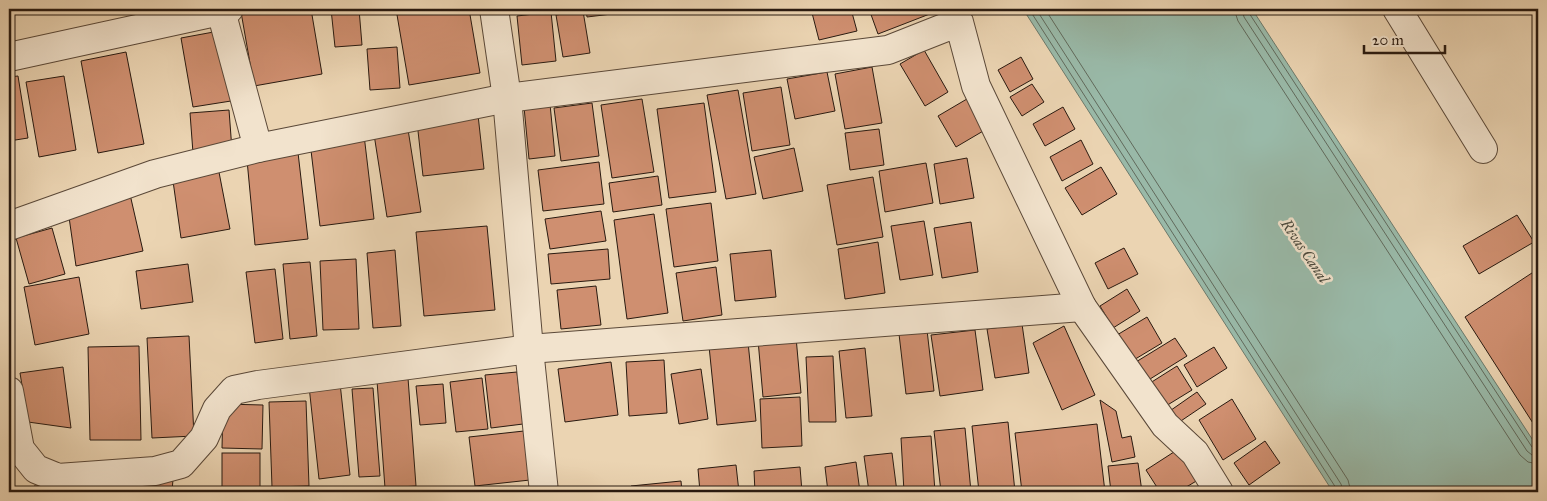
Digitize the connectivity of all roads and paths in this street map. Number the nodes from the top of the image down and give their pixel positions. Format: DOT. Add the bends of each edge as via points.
graph roads {
  1 [pos="494,9"];
  2 [pos="1397,9"];
  3 [pos="225,10"];
  4 [pos="955,16"];
  5 [pos="9,57"];
  6 [pos="507,98"];
  7 [pos="258,148"];
  8 [pos="1483,149"];
  9 [pos="9,226"];
  10 [pos="1082,307"];
  11 [pos="529,349"];
  12 [pos="9,391"];
  13 [pos="544,492"];
  14 [pos="1218,492"];
  1 -- 6 [label="street"];
  2 -- 8 [label="street"];
  3 -- 5 [label="street"];
  3 -- 7 [label="street"];
  4 -- 6 [label="street" via="888,50"];
  4 -- 10 [label="street" via="976,86"];
  6 -- 7 [label="street"];
  6 -- 11 [label="street"];
  7 -- 9 [label="street" via="155,174"];
  10 -- 11 [label="street"];
  10 -- 14 [label="street" via="1165,425 1195,453"];
  11 -- 12 [label="street" via="234,390 217,409 204,438 181,464 155,471 58,478 36,469 20,449"];
  11 -- 13 [label="street"];
}
